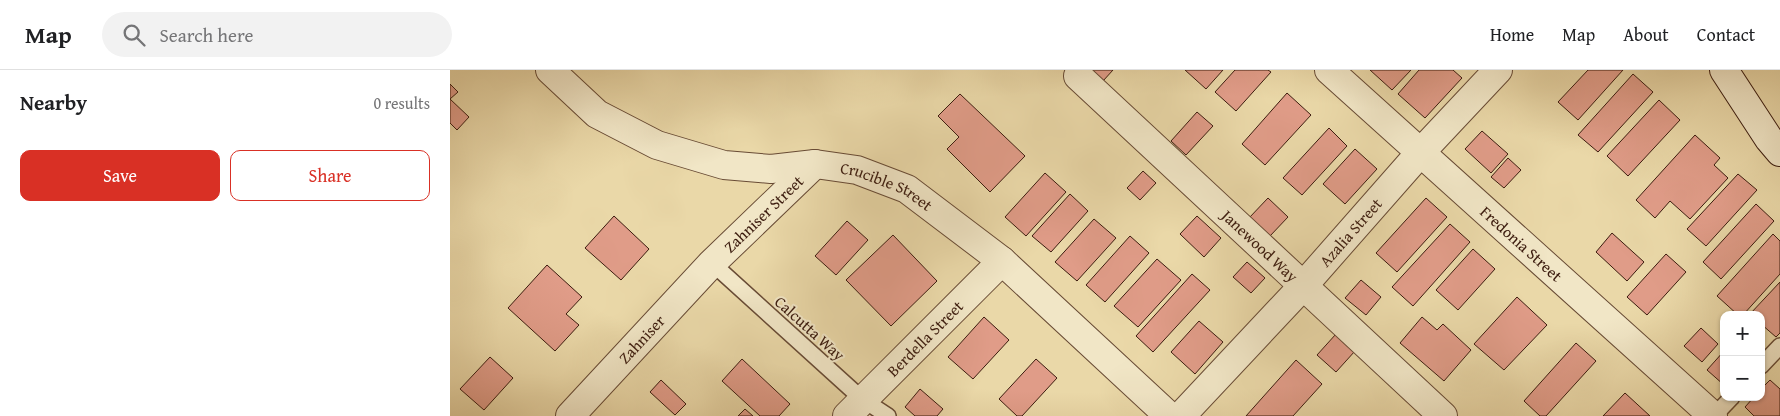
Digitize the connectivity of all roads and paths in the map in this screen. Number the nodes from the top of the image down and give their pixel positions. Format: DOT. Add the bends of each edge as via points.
graph roads {
  1 [pos="550,70"];
  2 [pos="1329,70"];
  3 [pos="1498,70"];
  4 [pos="1724,70"];
  5 [pos="1078,76"];
  6 [pos="1776,140"];
  7 [pos="1420,153"];
  8 [pos="815,164"];
  9 [pos="1002,261"];
  10 [pos="712,263"];
  11 [pos="1303,286"];
  12 [pos="1780,346"];
  13 [pos="1765,362"];
  14 [pos="1728,401"];
  15 [pos="854,408"];
  16 [pos="570,416"];
  17 [pos="888,416"];
  18 [pos="1169,416"];
  19 [pos="1181,416"];
  20 [pos="1443,416"];
  21 [pos="1714,416"];
  1 -- 8 [label="street, Crucible Street" via="597,114 657,145 724,165 771,169"];
  2 -- 7 [label="street, Fredonia Street"];
  3 -- 7 [label="street, Azalia Street"];
  4 -- 6 [label="street"];
  5 -- 11 [label="street, Janewood Way"];
  7 -- 11 [label="street, Azalia Street"];
  7 -- 21 [label="street, Fredonia Street"];
  8 -- 9 [label="street, Crucible Street" via="857,170 908,189"];
  8 -- 10 [label="street, Zahniser Street"];
  9 -- 15 [label="street, Berdella Street"];
  9 -- 18 [label="street, Crucible Street"];
  10 -- 15 [label="lane, Calcutta Way"];
  10 -- 16 [label="street, Zahniser"];
  11 -- 19 [label="street, Azalia Street"];
  11 -- 20 [label="street, Janewood Way"];
  12 -- 13 [label="lane"];
  14 -- 21 [label="lane"];
  15 -- 17 [label="lane, Calcutta Way"];
}
